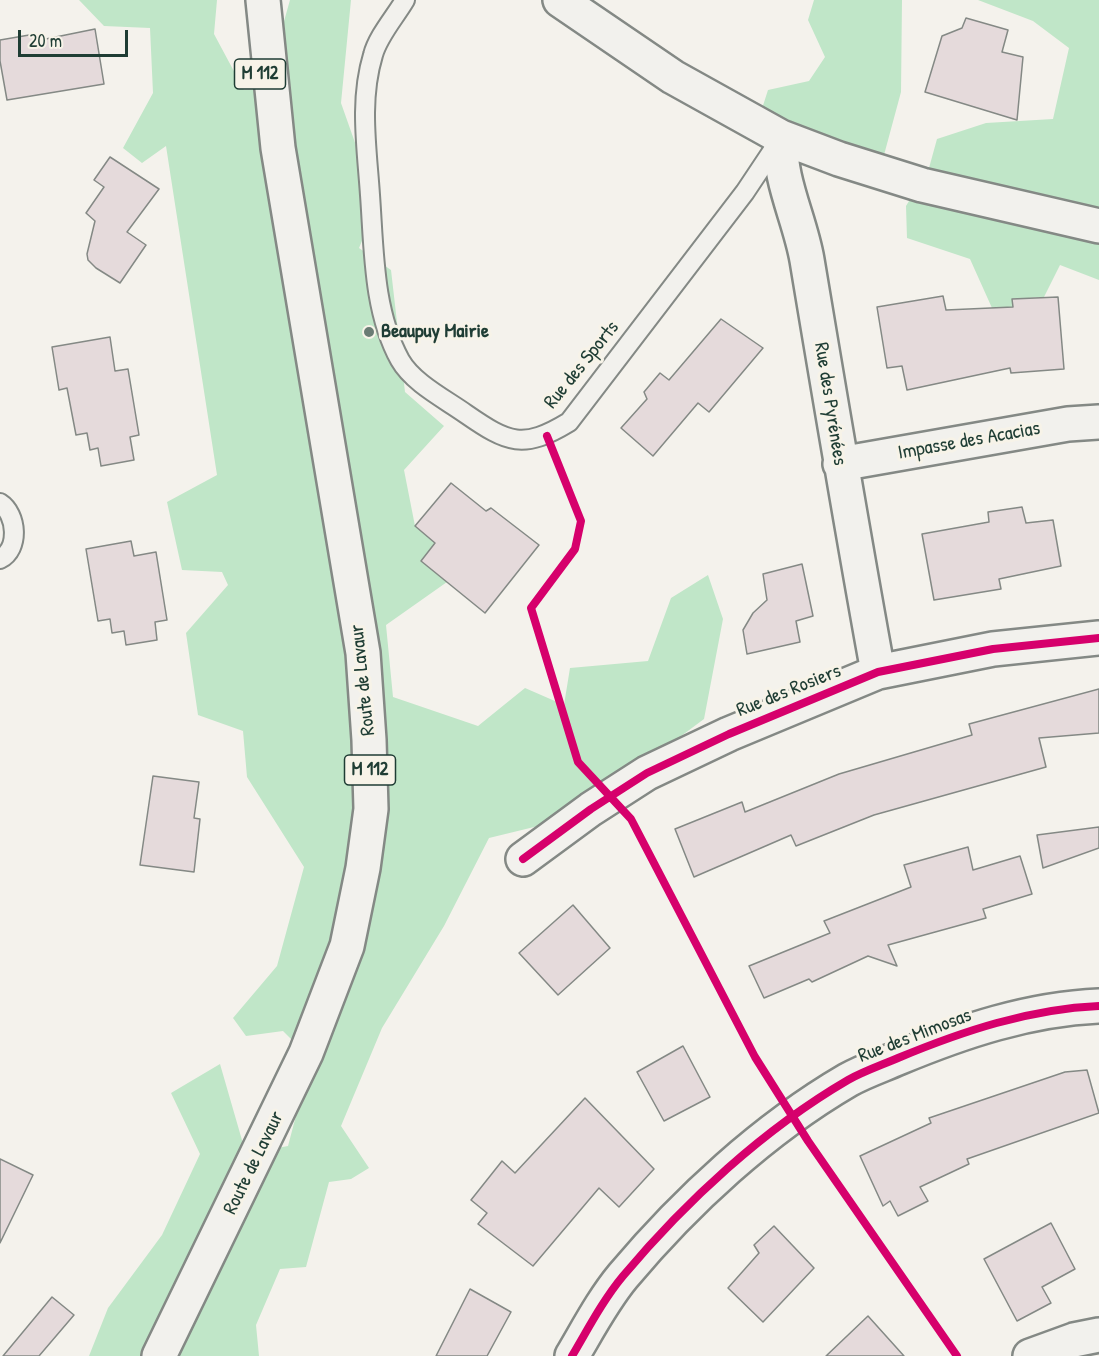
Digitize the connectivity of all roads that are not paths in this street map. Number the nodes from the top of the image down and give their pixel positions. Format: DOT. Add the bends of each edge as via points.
graph roads {
  1 [pos="241,0"];
  2 [pos="263,0"];
  3 [pos="405,0"];
  4 [pos="560,0"];
  5 [pos="782,137"];
  6 [pos="278,148"];
  7 [pos="1099,226"];
  8 [pos="1099,422"];
  9 [pos="840,464"];
  10 [pos="0,503"];
  11 [pos="0,560"];
  12 [pos="1099,638"];
  13 [pos="878,672"];
  14 [pos="523,860"];
  15 [pos="1099,1006"];
  16 [pos="1099,1335"];
  17 [pos="159,1356"];
  18 [pos="572,1356"];
  19 [pos="1030,1356"];
  1 -- 6 [label="street, Route de Lavaur / M 112"];
  2 -- 6 [label="street, Route de Lavaur / M 112"];
  3 -- 5 [label="lane, Rue des Sports" via="373,53 364,106 378,287 400,361 420,381 497,436 518,441 547,436 569,422 745,192"];
  4 -- 5 [label="street" via="673,77"];
  5 -- 7 [label="street" via="922,185"];
  5 -- 9 [label="street, Rue des Pyrénées" via="780,158 807,256"];
  6 -- 17 [label="street, Route de Lavaur / M 112" via="363,653 370,809 347,946 306,1053"];
  8 -- 9 [label="street, Impasse des Acacias"];
  9 -- 13 [label="street, Rue des Pyrénées"];
  10 -- 11 [label="lane" via="8,509 13,524 13,542"];
  12 -- 13 [label="street, Rue des Rosiers" via="993,648"];
  13 -- 14 [label="street, Rue des Rosiers" via="647,773"];
  15 -- 18 [label="street, Rue des Mimosas" via="1019,1016 945,1039 850,1078 792,1116 694,1202 622,1277"];
  16 -- 19 [label="street"];
}
